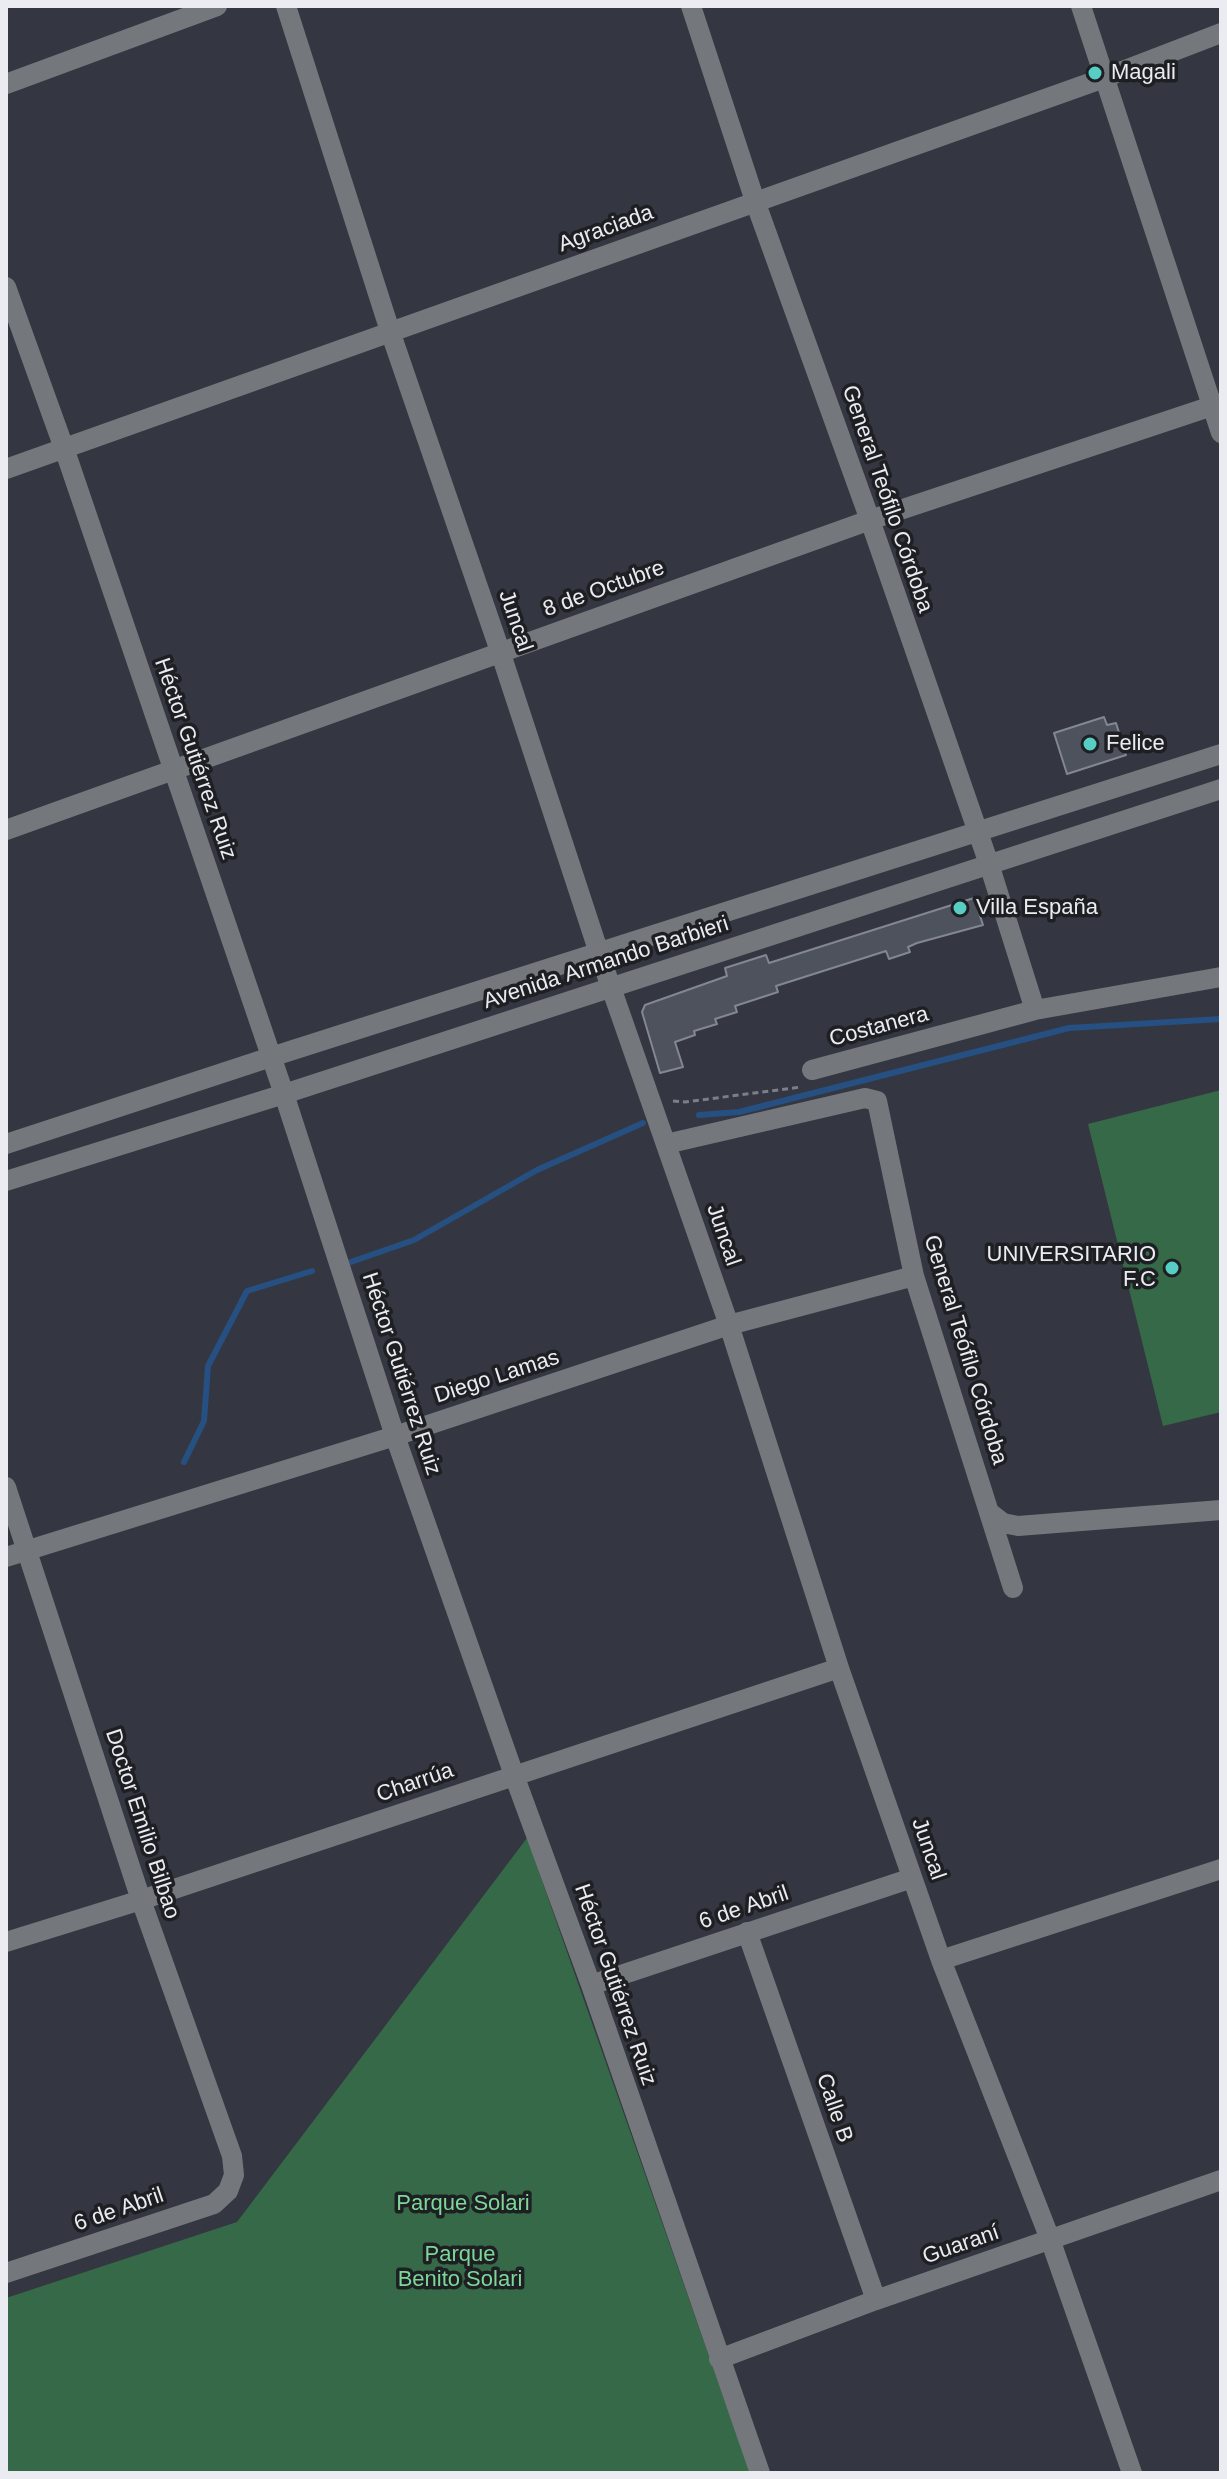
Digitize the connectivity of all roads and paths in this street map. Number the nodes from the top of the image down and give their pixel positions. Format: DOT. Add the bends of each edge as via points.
graph roads {
  1 [pos="217,6"];
  2 [pos="286,6"];
  3 [pos="691,6"];
  4 [pos="1081,6"];
  5 [pos="1221,33"];
  6 [pos="1104,78"];
  7 [pos="6,84"];
  8 [pos="755,201"];
  9 [pos="6,287"];
  10 [pos="390,331"];
  11 [pos="1217,405"];
  12 [pos="1221,433"];
  13 [pos="64,448"];
  14 [pos="6,469"];
  15 [pos="870,520"];
  16 [pos="500,651"];
  17 [pos="1221,754"];
  18 [pos="173,771"];
  19 [pos="1221,789"];
  20 [pos="6,830"];
  21 [pos="977,833"];
  22 [pos="989,864"];
  23 [pos="599,953"];
  24 [pos="1221,977"];
  25 [pos="611,987"];
  26 [pos="1035,1010"];
  27 [pos="271,1057"];
  28 [pos="812,1070"];
  29 [pos="284,1094"];
  30 [pos="650,1100"];
  31 [pos="6,1144"];
  32 [pos="666,1144"];
  33 [pos="6,1181"];
  34 [pos="914,1276"];
  35 [pos="729,1325"];
  36 [pos="395,1436"];
  37 [pos="6,1487"];
  38 [pos="1221,1510"];
  39 [pos="990,1513"];
  40 [pos="27,1551"];
  41 [pos="6,1557"];
  42 [pos="1013,1588"];
  43 [pos="839,1668"];
  44 [pos="514,1775"];
  45 [pos="1221,1869"];
  46 [pos="912,1878"];
  47 [pos="141,1900"];
  48 [pos="747,1932"];
  49 [pos="6,1942"];
  50 [pos="941,1960"];
  51 [pos="591,1985"];
  52 [pos="234,2175"];
  53 [pos="1221,2180"];
  54 [pos="1050,2239"];
  55 [pos="6,2273"];
  56 [pos="876,2300"];
  57 [pos="719,2359"];
  58 [pos="760,2473"];
  59 [pos="1132,2473"];
  1 -- 7 [label="street"];
  2 -- 10 [label="street, Juncal"];
  3 -- 8 [label="street, General Teófilo Córdoba"];
  4 -- 6 [label="street"];
  5 -- 6 [label="street, Agraciada"];
  6 -- 8 [label="street, Agraciada"];
  6 -- 11 [label="street"];
  8 -- 10 [label="street, Agraciada"];
  8 -- 15 [label="street, General Teófilo Córdoba"];
  9 -- 13 [label="street, Héctor Gutiérrez Ruiz"];
  10 -- 13 [label="street, Agraciada"];
  10 -- 16 [label="street, Juncal"];
  11 -- 12 [label="street"];
  11 -- 15 [label="street, 8 de Octubre"];
  13 -- 14 [label="street, Agraciada"];
  13 -- 18 [label="street, Héctor Gutiérrez Ruiz"];
  15 -- 16 [label="street, 8 de Octubre"];
  15 -- 21 [label="street, General Teófilo Córdoba"];
  16 -- 18 [label="street, 8 de Octubre"];
  16 -- 23 [label="street, Juncal"];
  17 -- 21 [label="street, Avenida Armando Barbieri"];
  18 -- 20 [label="street, 8 de Octubre"];
  18 -- 27 [label="street, Héctor Gutiérrez Ruiz"];
  19 -- 22 [label="street, Avenida Armando Barbieri"];
  21 -- 22 [label="street, General Teófilo Córdoba"];
  21 -- 23 [label="street, Avenida Armando Barbieri"];
  22 -- 25 [label="street, Avenida Armando Barbieri"];
  22 -- 26 [label="street, General Teófilo Córdoba"];
  23 -- 25 [label="street, Juncal"];
  23 -- 27 [label="street, Avenida Armando Barbieri"];
  24 -- 26 [label="street, Costanera"];
  25 -- 29 [label="street, Avenida Armando Barbieri"];
  25 -- 30 [label="street, Juncal"];
  26 -- 28 [label="street, Costanera"];
  27 -- 29 [label="street, Héctor Gutiérrez Ruiz"];
  27 -- 31 [label="street, Avenida Armando Barbieri"];
  28 -- 30 [label="path, Costanera" via="808,1086 685,1102"];
  29 -- 33 [label="street, Avenida Armando Barbieri"];
  29 -- 36 [label="street, Héctor Gutiérrez Ruiz"];
  30 -- 32 [label="street, Juncal"];
  32 -- 34 [label="street, General Teófilo Córdoba" via="865,1098 877,1101"];
  32 -- 35 [label="street, Juncal"];
  34 -- 35 [label="street, Diego Lamas"];
  34 -- 39 [label="street, General Teófilo Córdoba"];
  35 -- 36 [label="street, Diego Lamas"];
  35 -- 43 [label="street, Juncal"];
  36 -- 40 [label="street, Diego Lamas"];
  36 -- 44 [label="street, Héctor Gutiérrez Ruiz"];
  37 -- 40 [label="street, Doctor Emilio Bilbao"];
  38 -- 39 [label="street" via="1018,1526"];
  39 -- 42 [label="street, General Teófilo Córdoba"];
  40 -- 41 [label="street, Diego Lamas"];
  40 -- 47 [label="street, Doctor Emilio Bilbao"];
  43 -- 44 [label="street, Charrúa"];
  43 -- 46 [label="street, Juncal"];
  44 -- 47 [label="street, Charrúa"];
  44 -- 51 [label="street, Héctor Gutiérrez Ruiz"];
  45 -- 50 [label="street"];
  46 -- 48 [label="street, 6 de Abril"];
  46 -- 50 [label="street, Juncal"];
  47 -- 49 [label="street, Charrúa"];
  47 -- 52 [label="street, Doctor Emilio Bilbao" via="232,2156"];
  48 -- 51 [label="street, 6 de Abril"];
  48 -- 56 [label="street, Calle B"];
  50 -- 54 [label="street, Juncal"];
  51 -- 57 [label="street, Héctor Gutiérrez Ruiz"];
  52 -- 55 [label="street, 6 de Abril" via="228,2191 214,2204"];
  53 -- 54 [label="street, Guaraní"];
  54 -- 56 [label="street, Guaraní"];
  54 -- 59 [label="street, Juncal"];
  56 -- 57 [label="street, Guaraní"];
  57 -- 58 [label="street, Héctor Gutiérrez Ruiz"];
}
